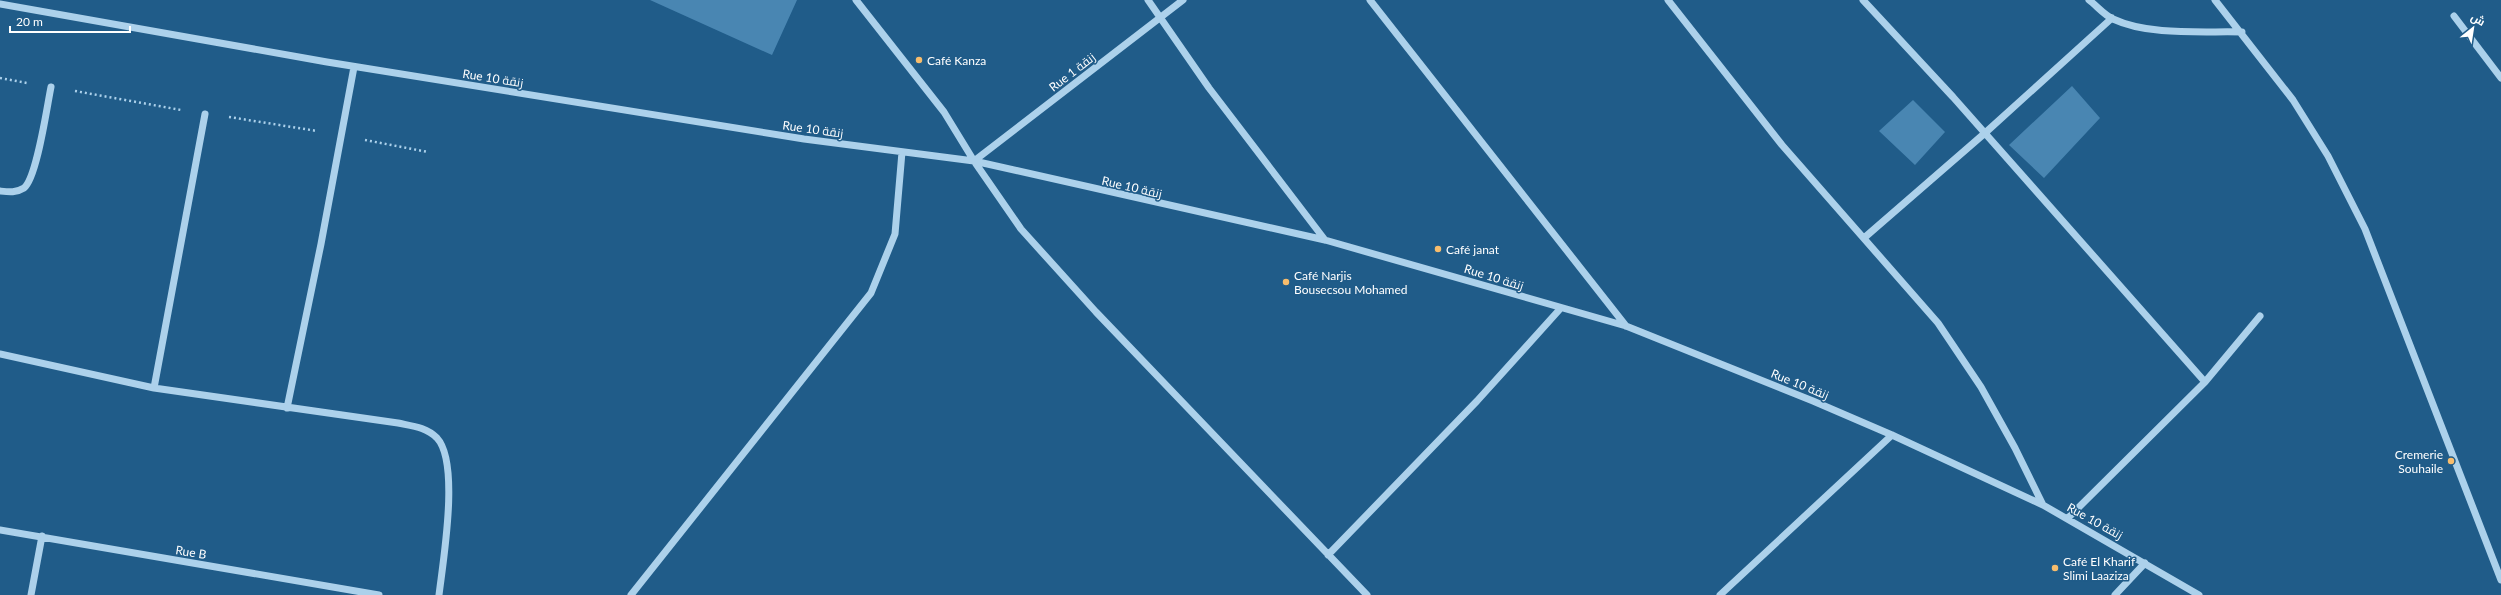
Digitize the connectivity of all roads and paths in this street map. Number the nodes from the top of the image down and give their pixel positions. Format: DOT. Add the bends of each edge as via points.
graph roads {
  1 [pos="856,0"];
  2 [pos="1148,0"];
  3 [pos="1183,0"];
  4 [pos="1370,0"];
  5 [pos="1668,0"];
  6 [pos="1864,0"];
  7 [pos="2089,0"];
  8 [pos="2215,0"];
  9 [pos="0,4"];
  10 [pos="2454,16"];
  11 [pos="1161,17"];
  12 [pos="2112,18"];
  13 [pos="2242,32"];
  14 [pos="354,66"];
  15 [pos="2501,78"];
  16 [pos="51,87"];
  17 [pos="205,114"];
  18 [pos="1985,133"];
  19 [pos="340,135"];
  20 [pos="428,152"];
  21 [pos="902,152"];
  22 [pos="974,161"];
  23 [pos="0,191"];
  24 [pos="1864,238"];
  25 [pos="1325,240"];
  26 [pos="1560,309"];
  27 [pos="2260,316"];
  28 [pos="1626,326"];
  29 [pos="0,354"];
  30 [pos="2205,382"];
  31 [pos="154,388"];
  32 [pos="287,408"];
  33 [pos="1892,435"];
  34 [pos="2043,505"];
  35 [pos="2068,518"];
  36 [pos="0,530"];
  37 [pos="42,536"];
  38 [pos="1328,555"];
  39 [pos="2144,563"];
  40 [pos="2501,580"];
  41 [pos="32,595"];
  42 [pos="379,595"];
  43 [pos="439,595"];
  44 [pos="631,595"];
  45 [pos="1366,595"];
  46 [pos="1720,595"];
  47 [pos="2115,595"];
  48 [pos="2199,595"];
  1 -- 22 [label="street" via="944,112"];
  2 -- 11 [label="street"];
  3 -- 11 [label="street, Rue 1 زنقة"];
  4 -- 28 [label="street"];
  5 -- 24 [label="street" via="1782,145"];
  6 -- 18 [label="street"];
  7 -- 12 [label="street"];
  8 -- 13 [label="street"];
  9 -- 14 [label="street, Rue 10 زنقة"];
  10 -- 15 [label="street"];
  11 -- 22 [label="street, Rue 1 زنقة"];
  11 -- 25 [label="street" via="1210,88"];
  12 -- 13 [label="street" via="2136,26 2169,31"];
  12 -- 18 [label="street"];
  13 -- 40 [label="street" via="2293,100 2328,156 2366,229"];
  14 -- 19 [label="street"];
  14 -- 21 [label="street, Rue 10 زنقة" via="804,139"];
  16 -- 17 [label="path"];
  16 -- 23 [label="street" via="33,175 25,188 13,192"];
  17 -- 19 [label="path"];
  17 -- 31 [label="street"];
  18 -- 24 [label="street"];
  18 -- 30 [label="street"];
  19 -- 20 [label="path"];
  19 -- 32 [label="street" via="320,252"];
  21 -- 22 [label="street, Rue 10 زنقة"];
  21 -- 44 [label="street" via="895,234 872,293"];
  22 -- 25 [label="street, Rue 10 زنقة"];
  22 -- 38 [label="street" via="1031,240 1096,312"];
  24 -- 34 [label="street" via="1938,323 1980,387 2015,448"];
  25 -- 26 [label="street, Rue 10 زنقة"];
  26 -- 28 [label="street, Rue 10 زنقة"];
  26 -- 38 [label="street" via="1477,401"];
  27 -- 30 [label="street"];
  28 -- 33 [label="street, Rue 10 زنقة"];
  29 -- 31 [label="street"];
  30 -- 35 [label="street"];
  31 -- 32 [label="street"];
  32 -- 43 [label="street" via="413,426 426,430 437,438 447,462 449,491"];
  33 -- 34 [label="street, Rue 10 زنقة"];
  33 -- 46 [label="street"];
  34 -- 35 [label="street, Rue 10 زنقة"];
  35 -- 39 [label="street, Rue 10 زنقة"];
  36 -- 37 [label="street, Rue B"];
  37 -- 41 [label="street"];
  37 -- 42 [label="street, Rue B"];
  38 -- 45 [label="street"];
  39 -- 47 [label="street"];
  39 -- 48 [label="street, Rue 10 زنقة"];
}
